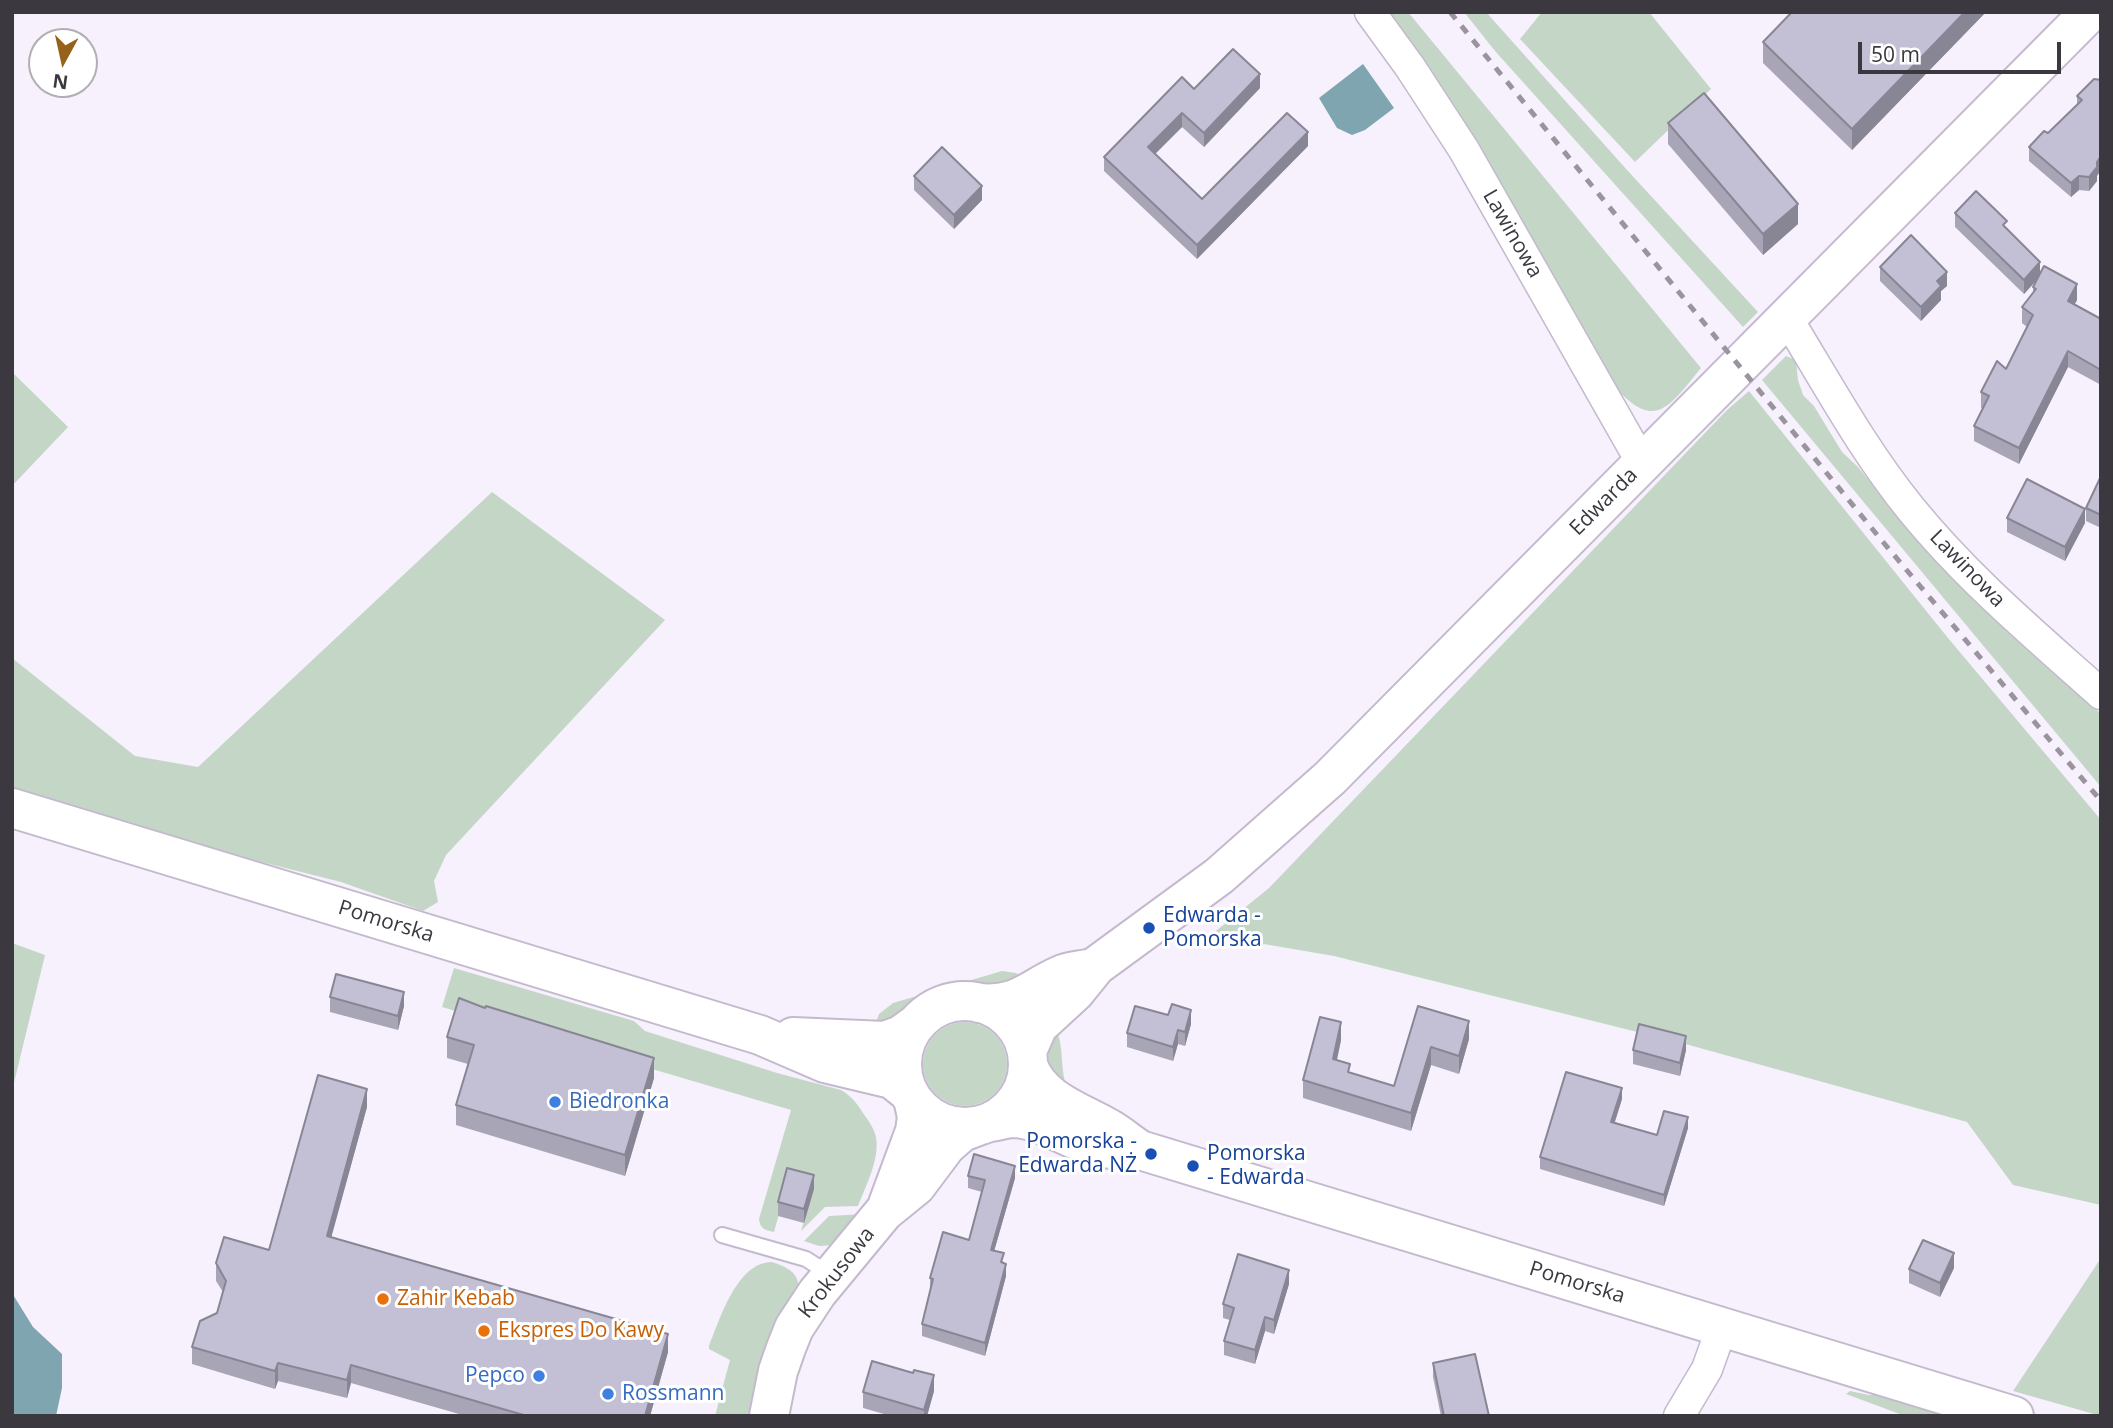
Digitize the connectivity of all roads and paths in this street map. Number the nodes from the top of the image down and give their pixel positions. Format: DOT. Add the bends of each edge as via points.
graph roads {
  1 [pos="1370,12"];
  2 [pos="2090,12"];
  3 [pos="1787,318"];
  4 [pos="1642,463"];
  5 [pos="2101,694"];
  6 [pos="12,808"];
  7 [pos="1096,966"];
  8 [pos="979,1003"];
  9 [pos="916,1024"];
  10 [pos="760,1035"];
  11 [pos="1027,1058"];
  12 [pos="911,1097"];
  13 [pos="984,1124"];
  14 [pos="1140,1150"];
  15 [pos="884,1212"];
  16 [pos="722,1235"];
  17 [pos="832,1276"];
  18 [pos="1722,1327"];
  19 [pos="769,1416"];
  20 [pos="1679,1416"];
  21 [pos="2014,1416"];
  1 -- 4 [label="street, Lawinowa" via="1464,150"];
  2 -- 3 [label="street, Edwarda"];
  3 -- 4 [label="street, Edwarda"];
  3 -- 5 [label="street, Lawinowa" via="1858,436 1909,507 1980,586"];
  4 -- 7 [label="street, Edwarda" via="1321,786 1209,884"];
  6 -- 10 [label="street, Pomorska"];
  7 -- 8 [label="street, Edwarda" via="1061,975 1013,1000"];
  7 -- 11 [label="street, Edwarda" via="1038,1026"];
  8 -- 9 [label="street" via="951,1002"];
  8 -- 11 [label="street" via="1005,1015 1022,1037"];
  9 -- 10 [label="street, Pomorska" via="901,1035 878,1041"];
  9 -- 12 [label="street" via="903,1049 902,1077"];
  10 -- 12 [label="street, Pomorska" via="825,1063 892,1079"];
  11 -- 13 [label="street" via="1021,1093 1014,1104"];
  11 -- 14 [label="street, Pomorska" via="1037,1083 1056,1100"];
  12 -- 13 [label="street" via="936,1121 964,1128"];
  12 -- 15 [label="street, Krokusowa" via="917,1117 915,1131"];
  13 -- 14 [label="street, Pomorska" via="1026,1120 1098,1148"];
  13 -- 15 [label="street, Krokusowa" via="954,1137 916,1186"];
  14 -- 18 [label="street, Pomorska"];
  15 -- 17 [label="street, Krokusowa"];
  16 -- 17 [label="lane" via="806,1259"];
  17 -- 19 [label="street, Krokusowa" via="794,1328 778,1371"];
  18 -- 20 [label="street" via="1707,1369"];
  18 -- 21 [label="street, Pomorska"];
}
